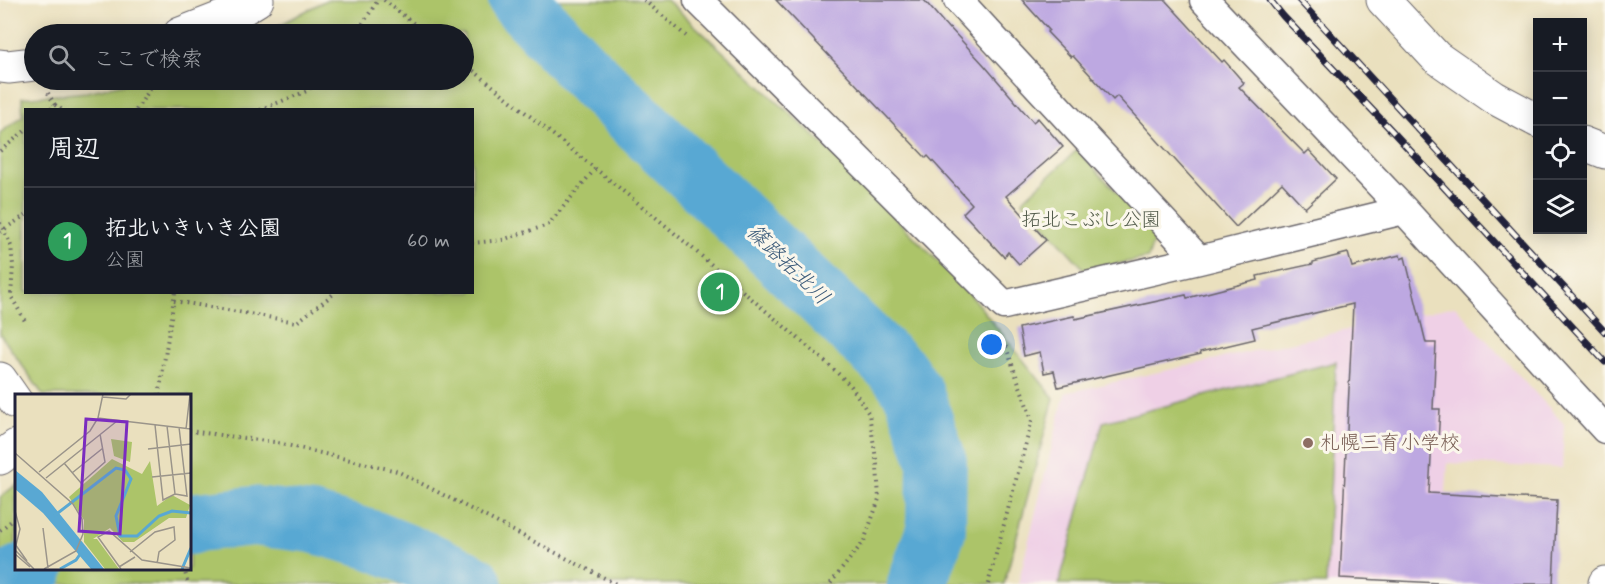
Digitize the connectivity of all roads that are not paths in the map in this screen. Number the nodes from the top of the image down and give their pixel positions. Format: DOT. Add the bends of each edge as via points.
graph roads {
  1 [pos="256,0"];
  2 [pos="698,0"];
  3 [pos="958,0"];
  4 [pos="1204,0"];
  5 [pos="1383,0"];
  6 [pos="206,24"];
  7 [pos="1533,118"];
  8 [pos="1587,145"];
  9 [pos="1605,152"];
  10 [pos="1404,210"];
  11 [pos="1199,260"];
  12 [pos="0,379"];
  13 [pos="15,401"];
  14 [pos="1605,429"];
  15 [pos="15,447"];
  16 [pos="0,458"];
  1 -- 6 [label="street"];
  2 -- 11 [label="street" via="1004,305"];
  3 -- 11 [label="street"];
  4 -- 10 [label="street"];
  5 -- 7 [label="street" via="1436,57 1495,98"];
  8 -- 9 [label="street"];
  10 -- 11 [label="street"];
  10 -- 14 [label="street"];
  12 -- 13 [label="street"];
  15 -- 16 [label="street"];
}
